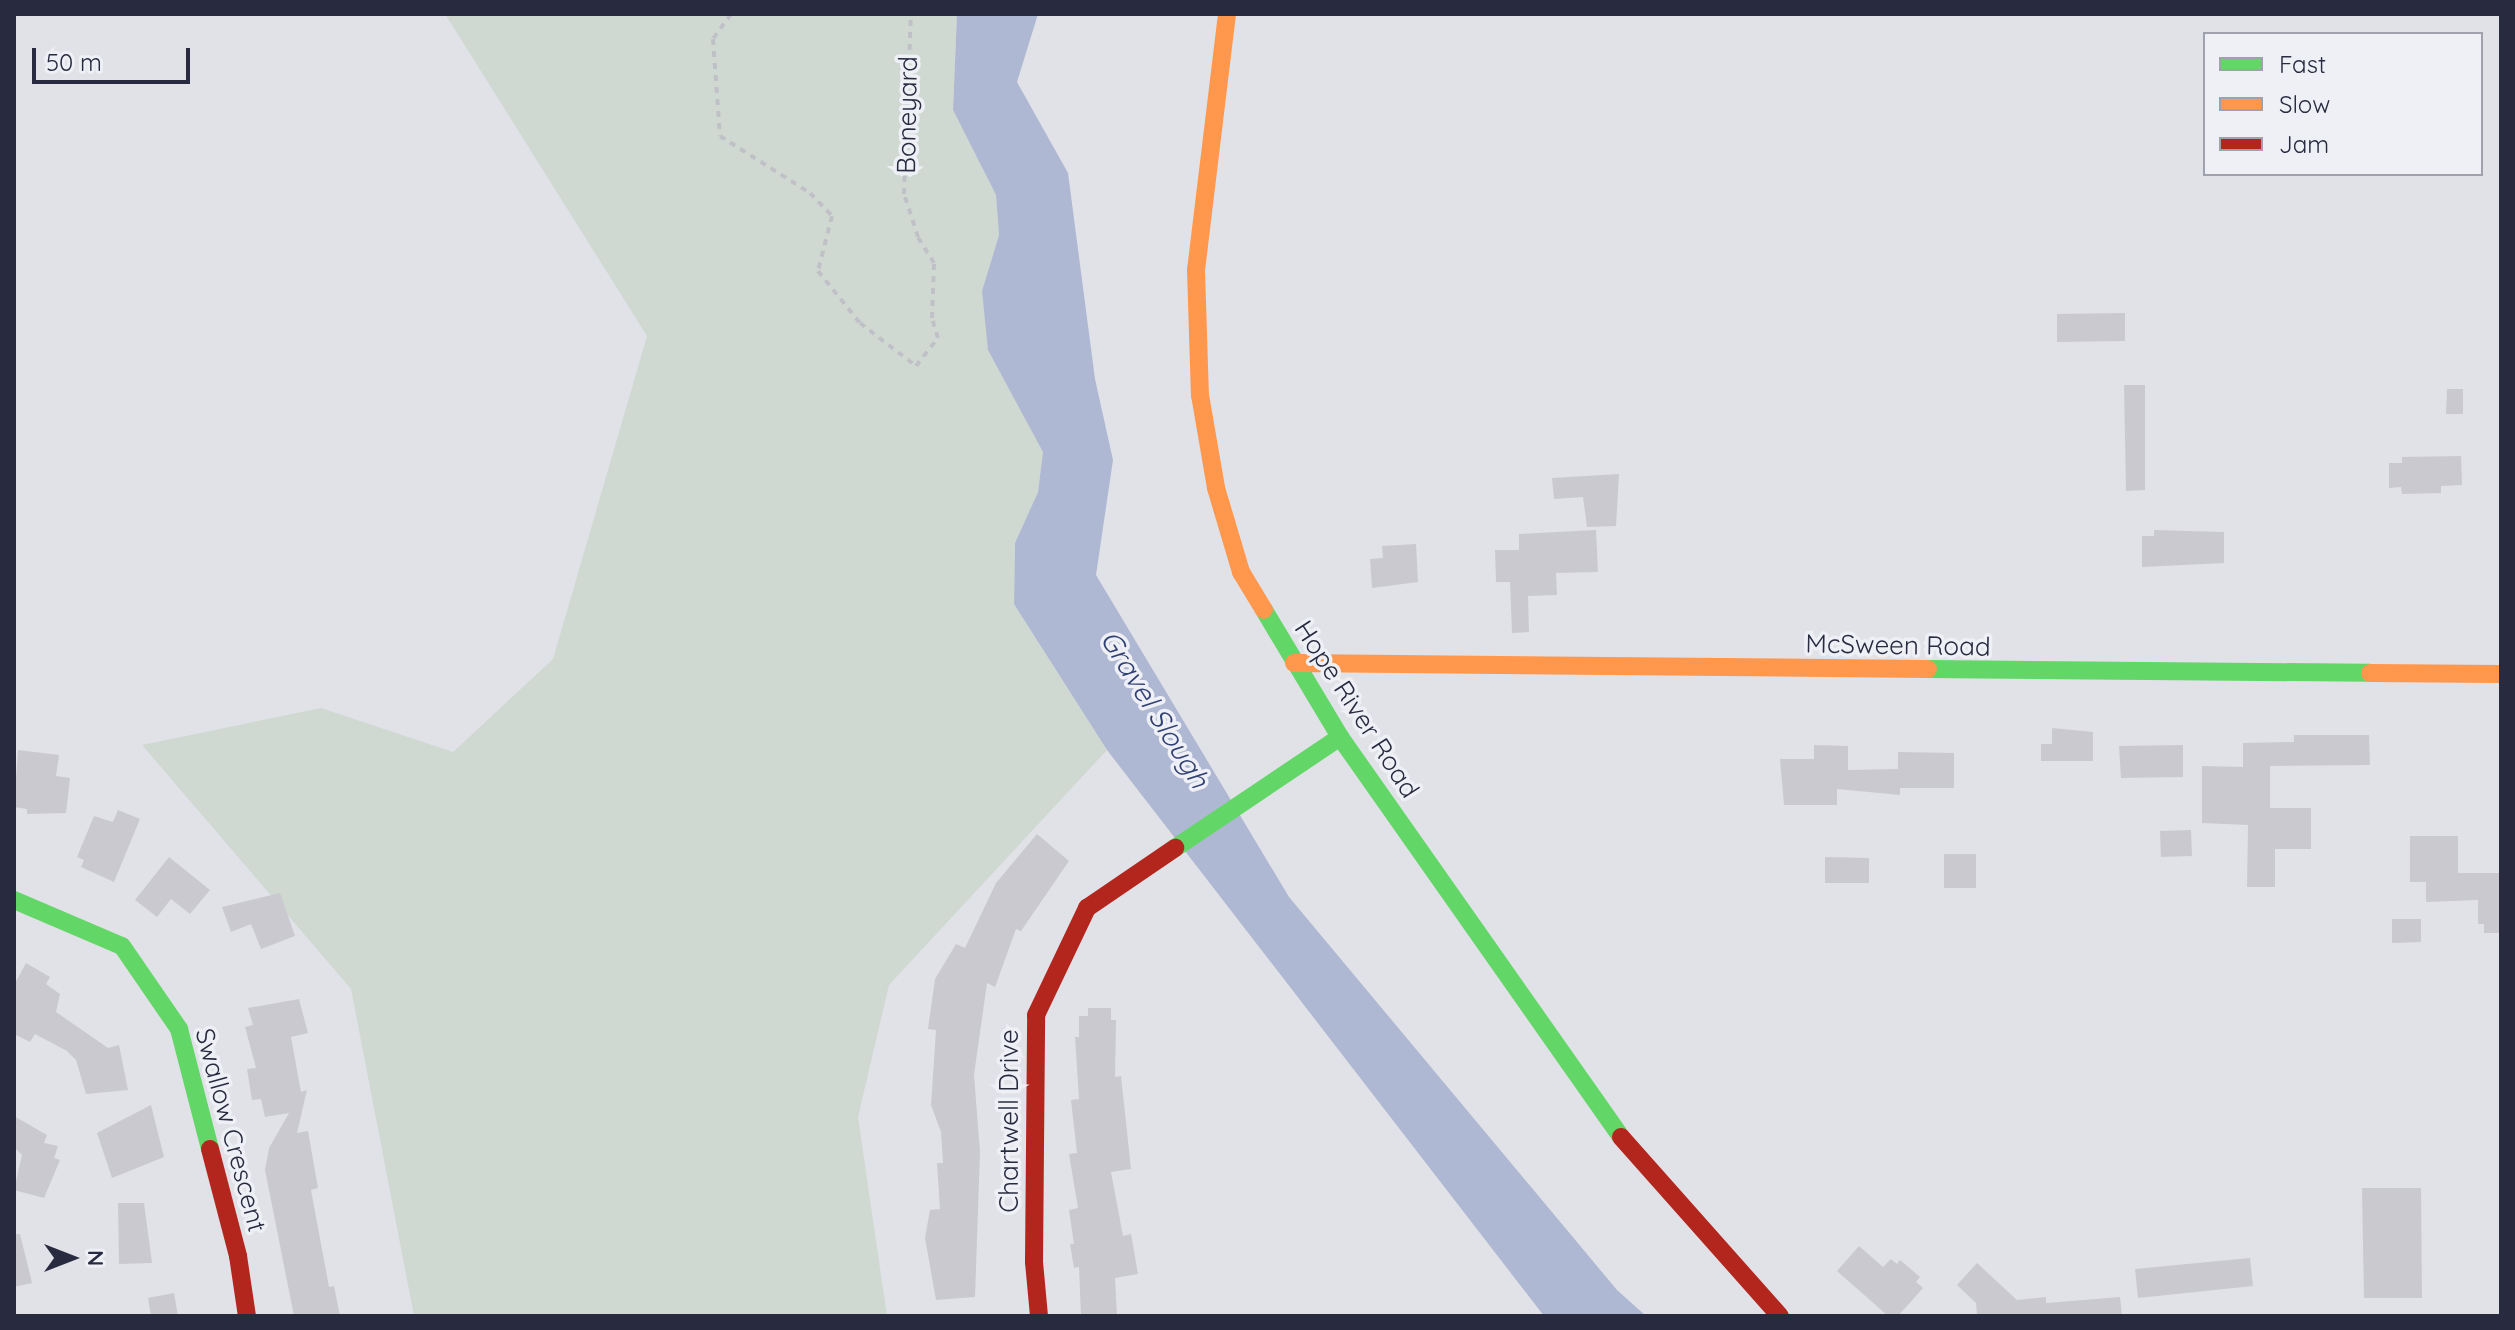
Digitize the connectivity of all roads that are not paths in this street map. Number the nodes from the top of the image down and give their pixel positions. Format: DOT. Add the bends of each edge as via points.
graph roads {
  1 [pos="1227,14"];
  2 [pos="1294,663"];
  3 [pos="2501,674"];
  4 [pos="1340,737"];
  5 [pos="14,900"];
  6 [pos="247,1316"];
  7 [pos="1039,1316"];
  8 [pos="1780,1316"];
  1 -- 2 [label="street, Hope River Road" via="1196,270 1200,395 1216,488 1241,572"];
  2 -- 3 [label="street, McSween Road"];
  2 -- 4 [label="street, Hope River Road"];
  4 -- 7 [label="street, Chartwell Drive" via="1087,908 1036,1015 1034,1262"];
  4 -- 8 [label="street, Hope River Road" via="1600,1113"];
  5 -- 6 [label="street, Swallow Crescent" via="122,946 179,1029 238,1256"];
}
